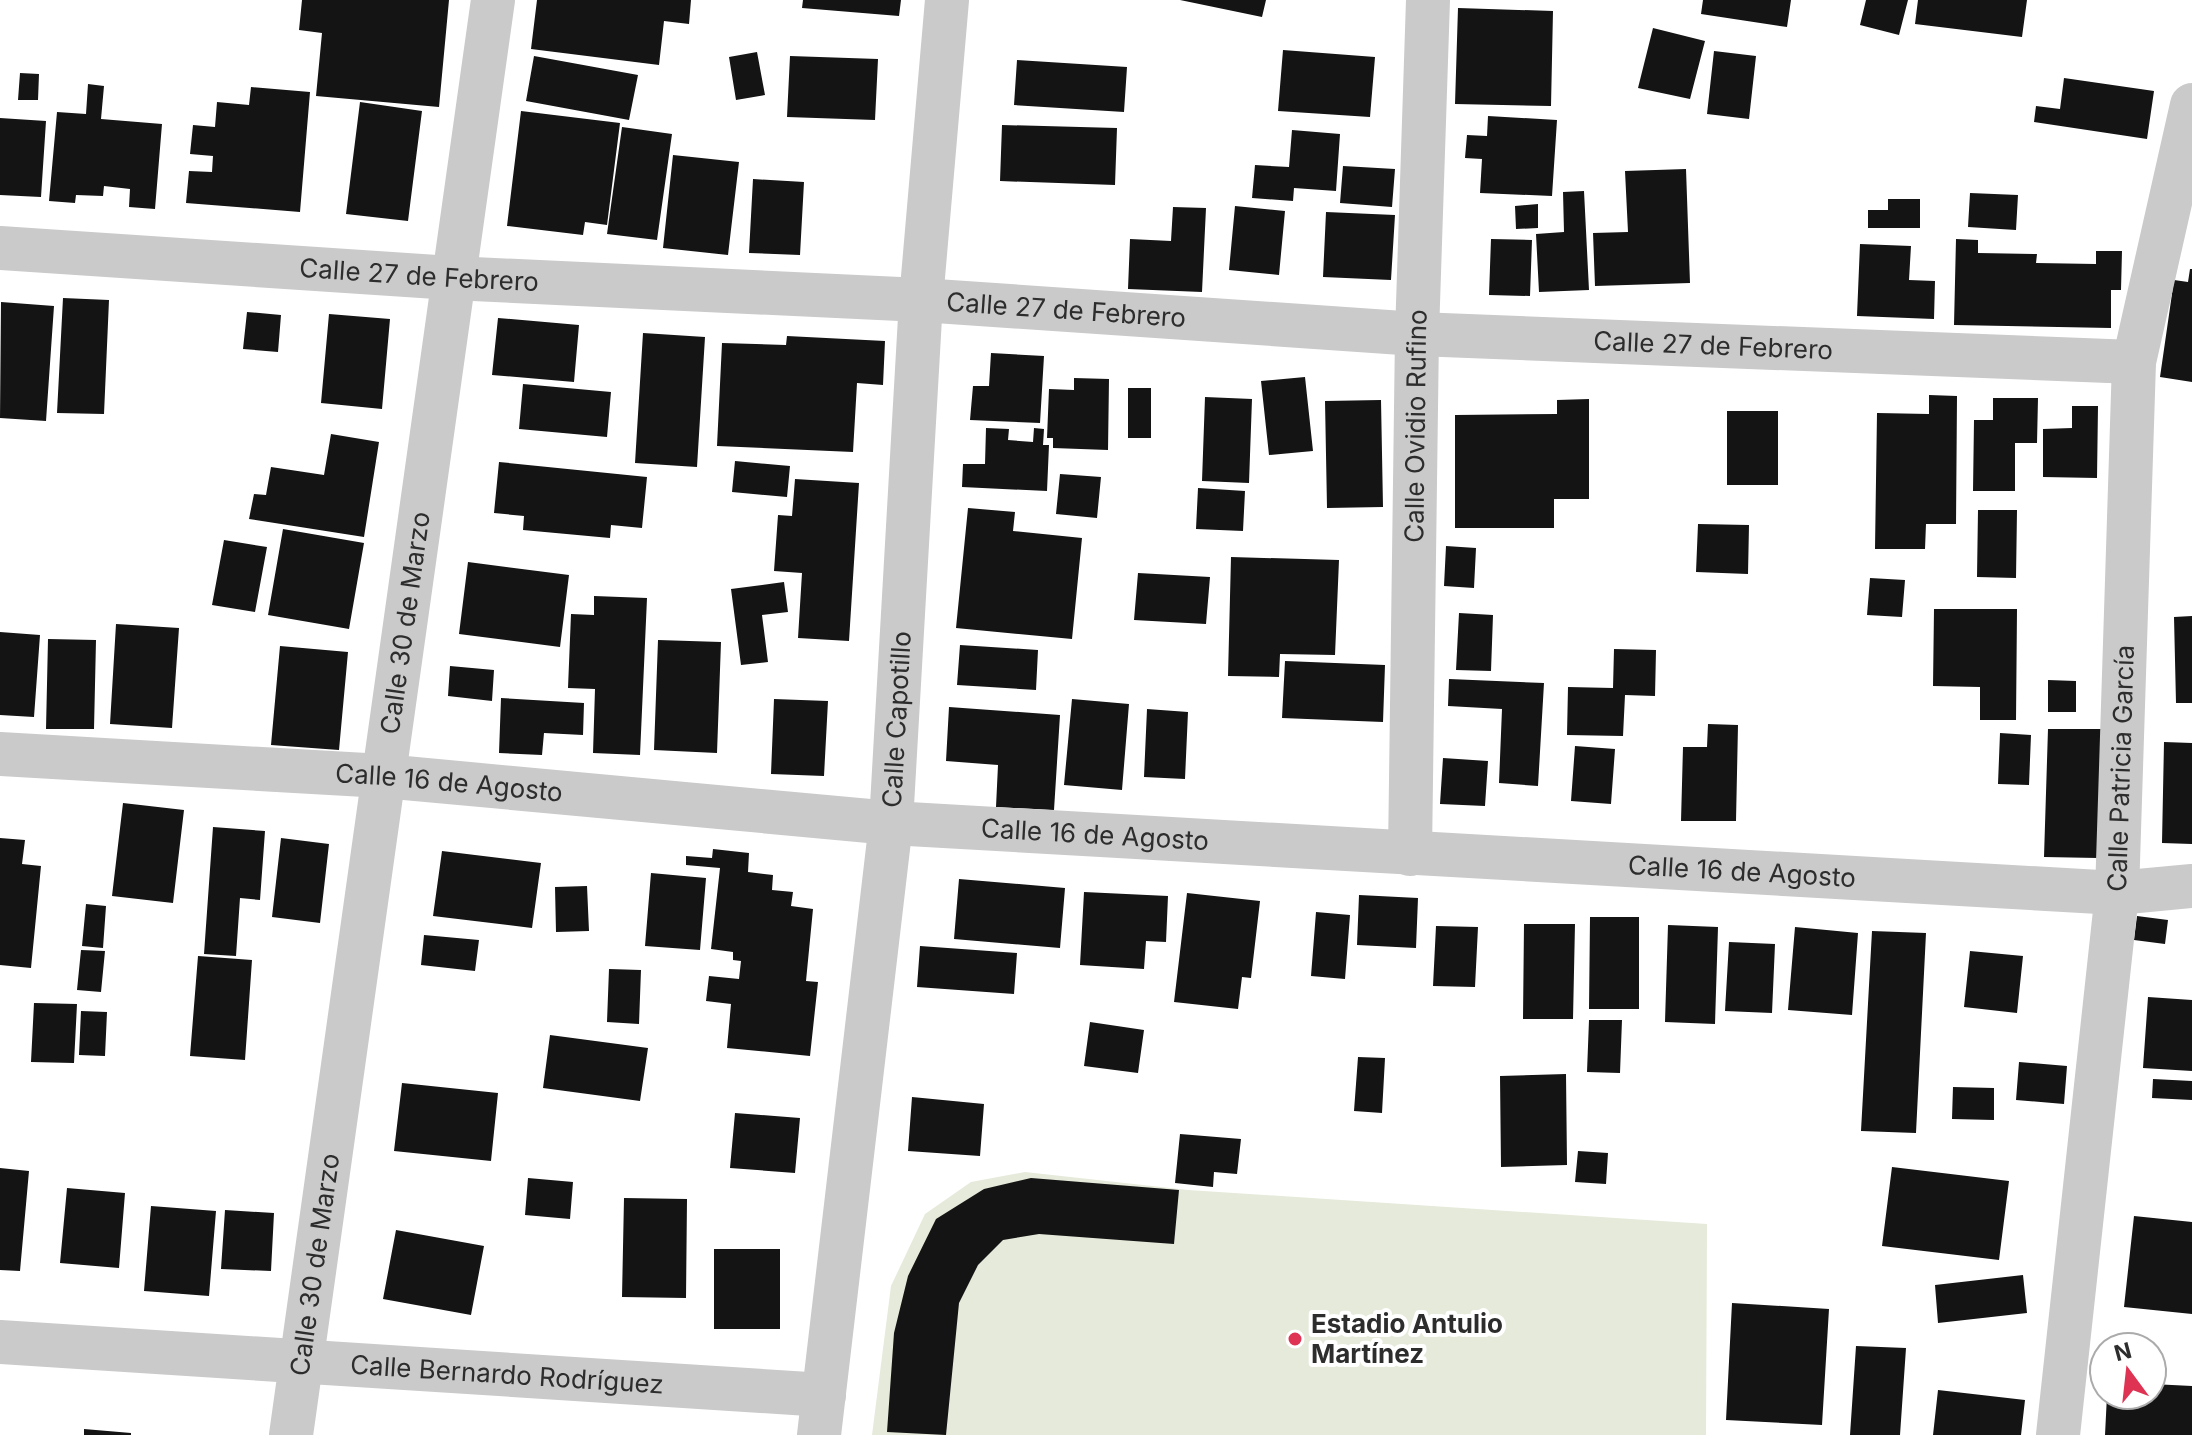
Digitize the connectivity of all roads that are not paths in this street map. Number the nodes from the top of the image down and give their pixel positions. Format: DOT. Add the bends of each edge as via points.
graph roads {
  1 [pos="493,0"];
  2 [pos="947,0"];
  3 [pos="1428,0"];
  4 [pos="2192,105"];
  5 [pos="0,248"];
  6 [pos="452,278"];
  7 [pos="921,300"];
  8 [pos="1417,334"];
  9 [pos="2134,362"];
  10 [pos="0,754"];
  11 [pos="383,776"];
  12 [pos="891,823"];
  13 [pos="1410,854"];
  14 [pos="2192,886"];
  15 [pos="2117,893"];
  16 [pos="0,1342"];
  17 [pos="299,1363"];
  18 [pos="822,1415"];
  19 [pos="291,1435"];
  20 [pos="2058,1435"];
  1 -- 6 [label="street, Calle 30 de Marzo"];
  2 -- 7 [label="street, Calle Capotillo"];
  3 -- 8 [label="street, Calle Ovidio Rufino"];
  4 -- 9 [label="street, Calle Patricia García"];
  5 -- 6 [label="street, Calle 27 de Febrero"];
  6 -- 7 [label="street, Calle 27 de Febrero"];
  6 -- 11 [label="street, Calle 30 de Marzo"];
  7 -- 8 [label="street, Calle 27 de Febrero"];
  7 -- 12 [label="street, Calle Capotillo"];
  8 -- 9 [label="street, Calle 27 de Febrero"];
  8 -- 13 [label="street, Calle Ovidio Rufino"];
  9 -- 15 [label="street, Calle Patricia García"];
  10 -- 11 [label="street, Calle 16 de Agosto"];
  11 -- 12 [label="street, Calle 16 de Agosto"];
  11 -- 17 [label="street, Calle 30 de Marzo"];
  12 -- 13 [label="street, Calle 16 de Agosto"];
  12 -- 18 [label="street, Calle Capotillo"];
  13 -- 15 [label="street, Calle 16 de Agosto"];
  14 -- 15 [label="street, Calle 16 de Agosto"];
  15 -- 20 [label="street, Calle Patricia García"];
  16 -- 17 [label="street, Calle Bernardo Rodríguez"];
  17 -- 18 [label="street, Calle Bernardo Rodríguez"];
  17 -- 19 [label="street, Calle 30 de Marzo"];
}
